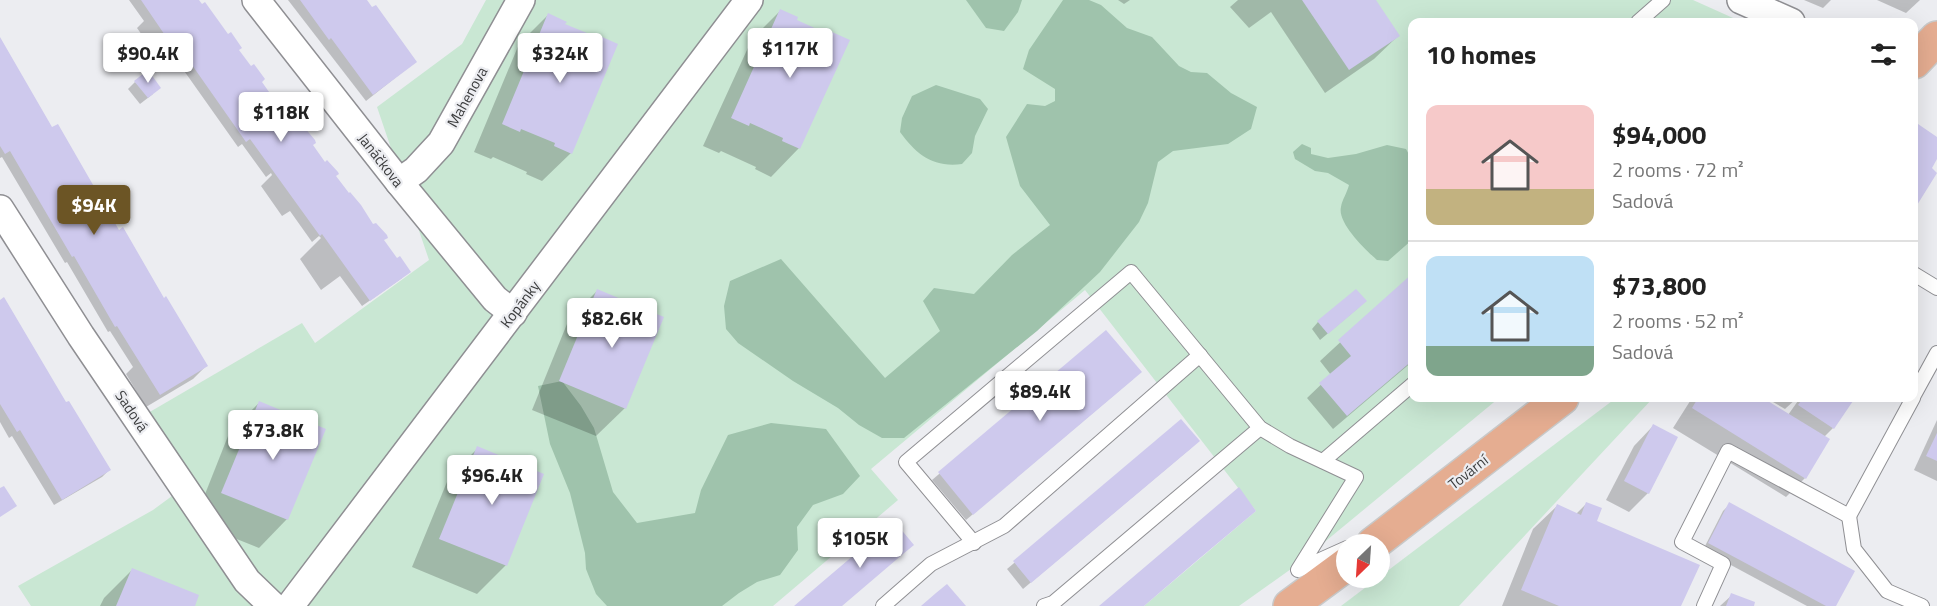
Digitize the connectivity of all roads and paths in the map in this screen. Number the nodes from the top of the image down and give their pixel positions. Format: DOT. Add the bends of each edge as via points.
graph roads {
  1 [pos="256,0"];
  2 [pos="521,0"];
  3 [pos="749,0"];
  4 [pos="1663,0"];
  5 [pos="1741,0"];
  6 [pos="1643,18"];
  7 [pos="1782,18"];
  8 [pos="1937,38"];
  9 [pos="1918,58"];
  10 [pos="399,182"];
  11 [pos="0,209"];
  12 [pos="1918,276"];
  13 [pos="1937,288"];
  14 [pos="513,313"];
  15 [pos="1937,353"];
  16 [pos="1200,355"];
  17 [pos="1408,388"];
  18 [pos="1918,388"];
  19 [pos="1557,402"];
  20 [pos="1910,402"];
  21 [pos="1260,428"];
  22 [pos="1323,461"];
  23 [pos="1849,516"];
  24 [pos="1406,521"];
  25 [pos="1377,534"];
  26 [pos="1387,534"];
  27 [pos="974,543"];
  28 [pos="1336,553"];
  29 [pos="1336,572"];
  30 [pos="273,606"];
  31 [pos="290,606"];
  32 [pos="883,606"];
  33 [pos="1044,606"];
  34 [pos="1290,606"];
  35 [pos="1704,606"];
  36 [pos="1922,606"];
  1 -- 10 [label="street, Janáčkova"];
  2 -- 10 [label="street, Mahenova" via="441,143"];
  3 -- 14 [label="street, Kopánky"];
  4 -- 6 [label="lane"];
  5 -- 7 [label="street"];
  8 -- 9 [label="main road"];
  10 -- 14 [label="street, Janáčkova" via="495,299"];
  11 -- 30 [label="street, Sadová" via="247,581"];
  12 -- 13 [label="lane"];
  14 -- 31 [label="street, Kopánky"];
  15 -- 18 [label="lane"];
  16 -- 21 [label="lane"];
  16 -- 27 [label="lane" via="1004,526"];
  16 -- 27 [label="lane" via="1131,272 906,462"];
  17 -- 22 [label="lane"];
  19 -- 24 [label="main road, Tovární"];
  20 -- 23 [label="lane"];
  21 -- 22 [label="lane"];
  21 -- 33 [label="lane" via="1053,603"];
  22 -- 28 [label="lane" via="1356,477 1298,570"];
  23 -- 35 [label="lane" via="1728,451 1682,542 1722,564"];
  23 -- 36 [label="lane" via="1854,549 1887,591"];
  24 -- 25 [label="lane"];
  24 -- 26 [label="main road, Tovární"];
  27 -- 32 [label="lane" via="932,564"];
  29 -- 34 [label="main road"];
}
